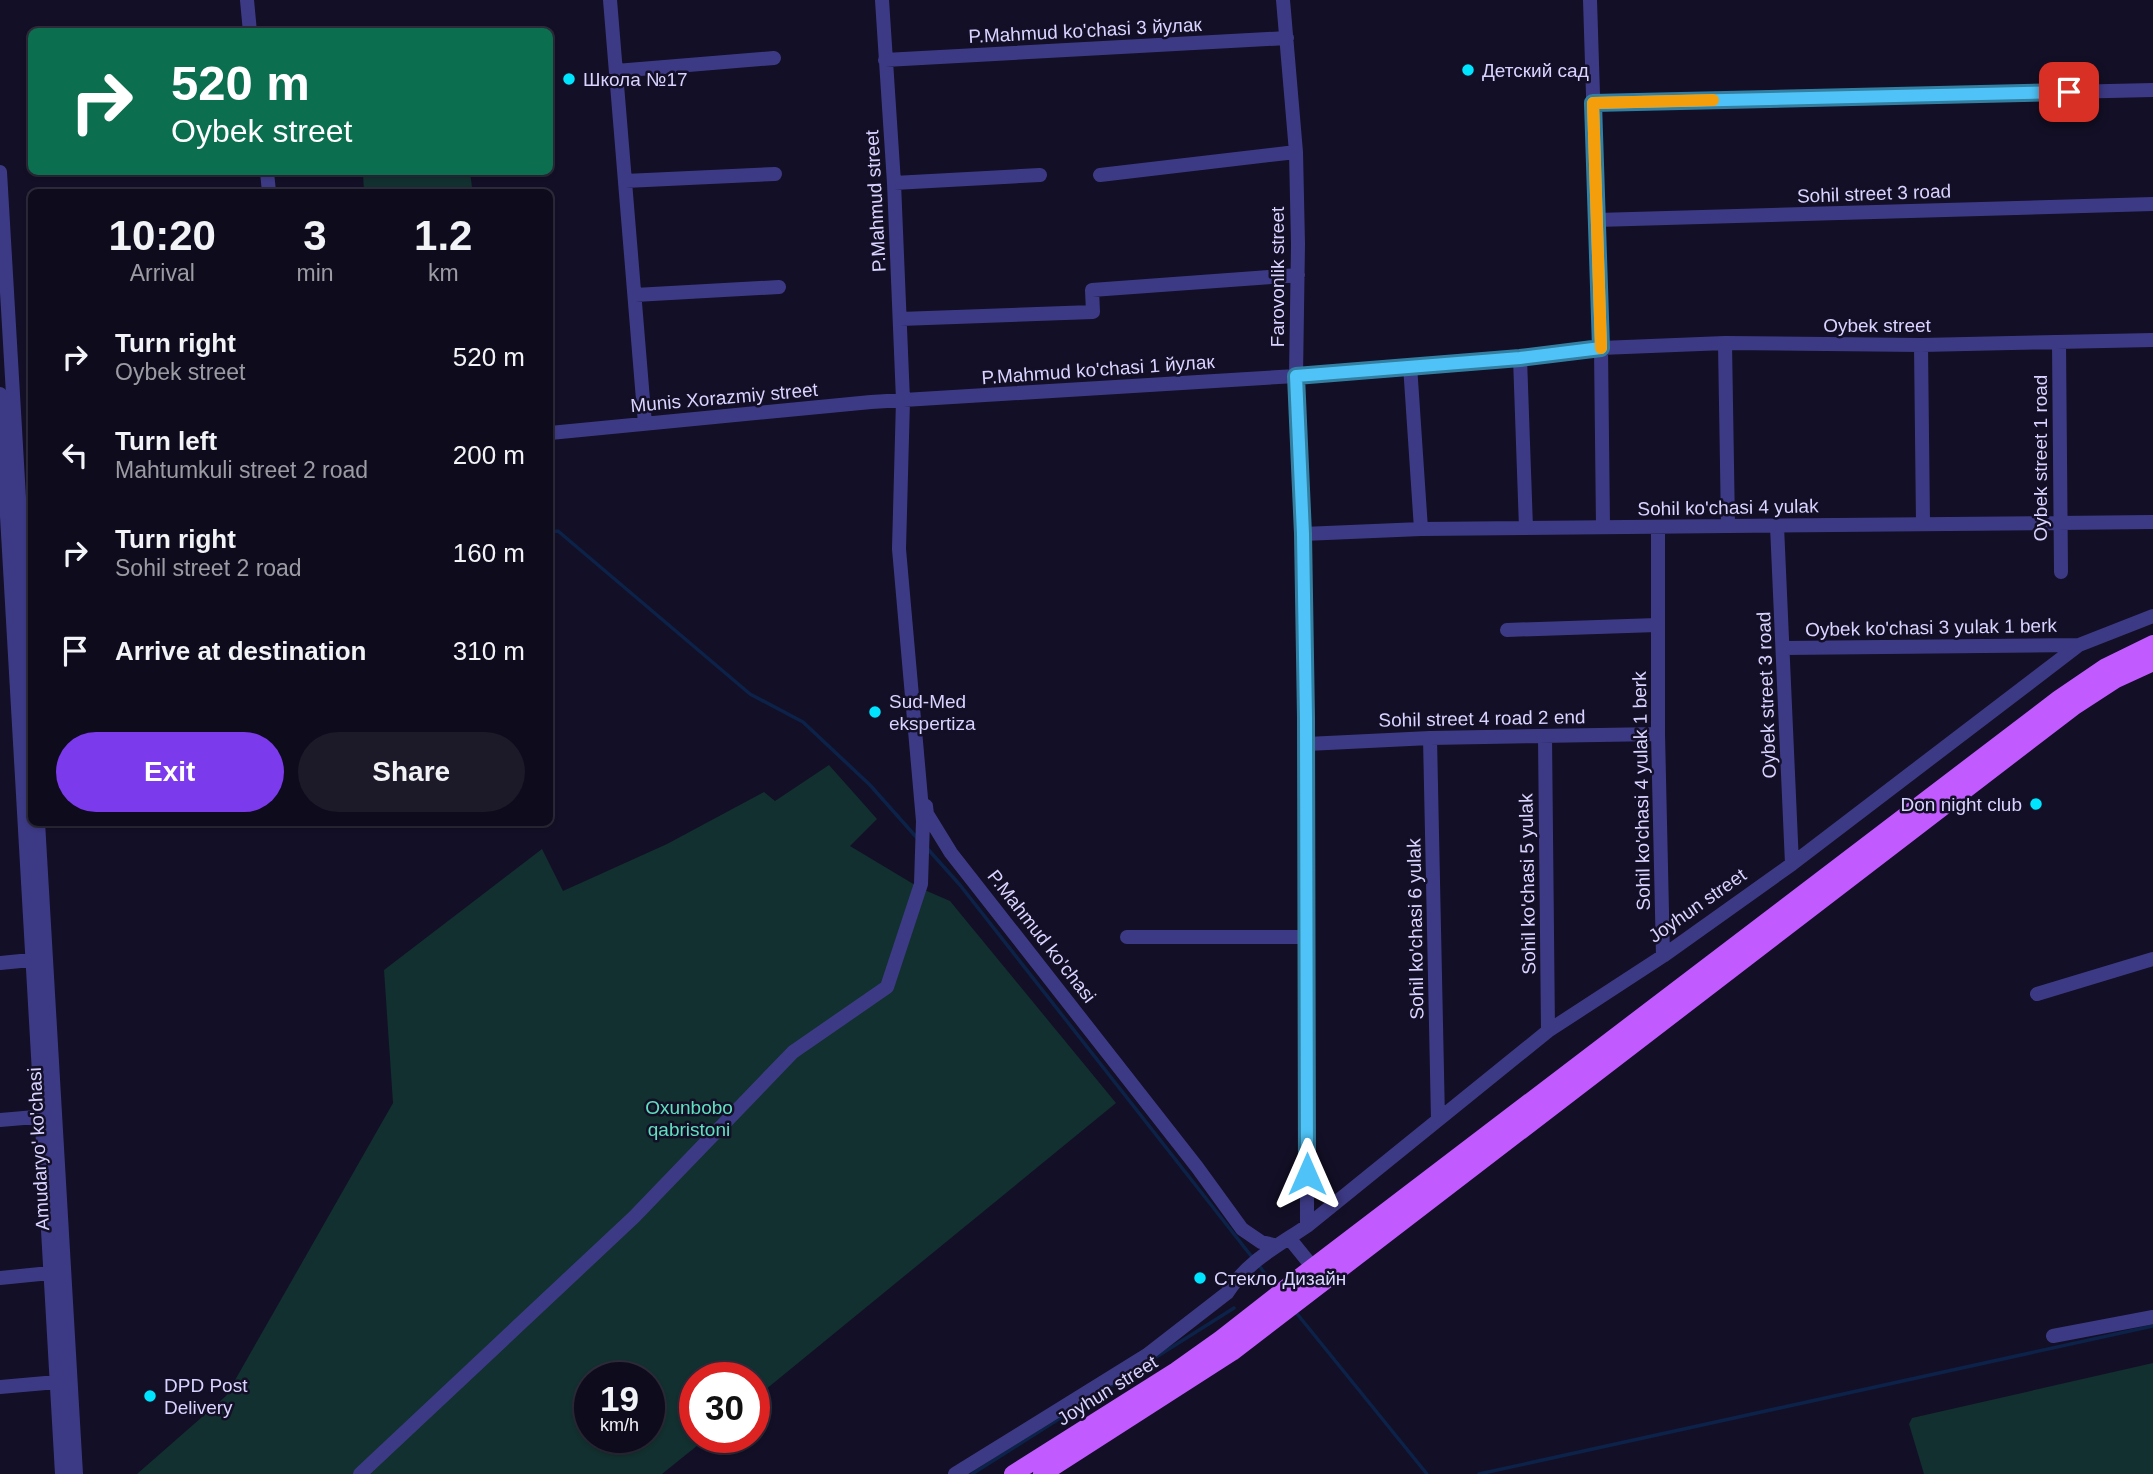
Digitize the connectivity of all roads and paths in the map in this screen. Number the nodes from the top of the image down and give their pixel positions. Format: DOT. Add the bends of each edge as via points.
graph roads {
  1 [pos="247,0"];
  2 [pos="610,0"];
  3 [pos="882,0"];
  4 [pos="1283,0"];
  5 [pos="1590,0"];
  6 [pos="250,28"];
  7 [pos="1287,38"];
  8 [pos="774,58"];
  9 [pos="886,60"];
  10 [pos="616,71"];
  11 [pos="2153,90"];
  12 [pos="1593,103"];
  13 [pos="1296,152"];
  14 [pos="0,172"];
  15 [pos="775,174"];
  16 [pos="1040,175"];
  17 [pos="1100,175"];
  18 [pos="625,181"];
  19 [pos="894,183"];
  20 [pos="2153,204"];
  21 [pos="1597,220"];
  22 [pos="1298,275"];
  23 [pos="779,287"];
  24 [pos="635,295"];
  25 [pos="900,318"];
  26 [pos="2153,340"];
  27 [pos="1726,343"];
  28 [pos="2059,343"];
  29 [pos="1921,345"];
  30 [pos="1601,348"];
  31 [pos="1520,358"];
  32 [pos="1410,365"];
  33 [pos="1296,376"];
  34 [pos="0,394"];
  35 [pos="903,400"];
  36 [pos="645,424"];
  37 [pos="553,433"];
  38 [pos="14,490"];
  39 [pos="2153,522"];
  40 [pos="1923,524"];
  41 [pos="2060,524"];
  42 [pos="1728,526"];
  43 [pos="1777,526"];
  44 [pos="1603,527"];
  45 [pos="1658,527"];
  46 [pos="1526,528"];
  47 [pos="1421,529"];
  48 [pos="1303,534"];
  49 [pos="2061,572"];
  50 [pos="902,592"];
  51 [pos="6,596"];
  52 [pos="2153,616"];
  53 [pos="1657,625"];
  54 [pos="1507,630"];
  55 [pos="2153,644"];
  56 [pos="2079,645"];
  57 [pos="1784,648"];
  58 [pos="2153,662"];
  59 [pos="28,669"];
  60 [pos="1658,734"];
  61 [pos="1545,736"];
  62 [pos="1430,738"];
  63 [pos="1307,744"];
  64 [pos="38,826"];
  65 [pos="1792,864"];
  66 [pos="1127,937"];
  67 [pos="1307,937"];
  68 [pos="1663,956"];
  69 [pos="31,960"];
  70 [pos="2153,960"];
  71 [pos="0,963"];
  72 [pos="2037,994"];
  73 [pos="1548,1031"];
  74 [pos="56,1115"];
  75 [pos="40,1117"];
  76 [pos="0,1120"];
  77 [pos="1438,1120"];
  78 [pos="1307,1226"];
  79 [pos="1289,1238"];
  80 [pos="1269,1249"];
  81 [pos="50,1273"];
  82 [pos="0,1278"];
  83 [pos="1314,1278"];
  84 [pos="2153,1317"];
  85 [pos="2053,1336"];
  86 [pos="1226,1346"];
  87 [pos="57,1382"];
  88 [pos="0,1387"];
  89 [pos="62,1474"];
  90 [pos="76,1474"];
  91 [pos="360,1474"];
  92 [pos="955,1474"];
  93 [pos="1013,1474"];
  94 [pos="1042,1474"];
  1 -- 6 [label="street"];
  2 -- 10 [label="street"];
  3 -- 9 [label="street, P.Mahmud street"];
  4 -- 7 [label="street, Farovonlik street"];
  5 -- 12 [label="street"];
  7 -- 9 [label="street, P.Mahmud ko'chasi 3 йулак"];
  7 -- 13 [label="street, Farovonlik street"];
  8 -- 10 [label="street"];
  9 -- 19 [label="street, P.Mahmud street"];
  10 -- 18 [label="street"];
  11 -- 12 [label="street"];
  12 -- 21 [label="street"];
  13 -- 17 [label="street"];
  13 -- 22 [label="street, Farovonlik street"];
  14 -- 38 [label="street"];
  15 -- 18 [label="street"];
  16 -- 19 [label="street"];
  18 -- 24 [label="street"];
  19 -- 25 [label="street, P.Mahmud street"];
  20 -- 21 [label="street, Sohil street 3 road"];
  21 -- 30 [label="street"];
  22 -- 25 [label="street" via="1092,290 1093,312"];
  22 -- 33 [label="street, Farovonlik street"];
  23 -- 24 [label="street"];
  24 -- 36 [label="street"];
  25 -- 35 [label="street, P.Mahmud street"];
  26 -- 28 [label="street, Oybek street"];
  27 -- 29 [label="street, Oybek street"];
  27 -- 30 [label="street, Oybek street"];
  27 -- 42 [label="street"];
  28 -- 29 [label="street, Oybek street"];
  28 -- 41 [label="street, Oybek street 1 road"];
  29 -- 40 [label="street"];
  30 -- 31 [label="street, Oybek street"];
  30 -- 44 [label="street"];
  31 -- 32 [label="street, Oybek street"];
  31 -- 46 [label="street"];
  32 -- 33 [label="street, Oybek street"];
  32 -- 47 [label="street"];
  33 -- 35 [label="street, P.Mahmud ko'chasi 1 йулак"];
  33 -- 48 [label="street, Farovonlik street"];
  34 -- 38 [label="street"];
  35 -- 36 [label="street, Munis Xorazmiy street"];
  35 -- 50 [label="street, P.Mahmud ko'chasi"];
  36 -- 37 [label="street, Munis Xorazmiy street"];
  38 -- 51 [label="street"];
  38 -- 59 [label="street"];
  39 -- 41 [label="street, Sohil ko'chasi 4 yulak"];
  40 -- 41 [label="street, Sohil ko'chasi 4 yulak"];
  40 -- 43 [label="street, Sohil ko'chasi 4 yulak"];
  41 -- 49 [label="street, Oybek street 1 road"];
  42 -- 43 [label="street, Sohil ko'chasi 4 yulak"];
  42 -- 45 [label="street, Sohil ko'chasi 4 yulak"];
  43 -- 57 [label="street, Oybek street 3 road"];
  44 -- 45 [label="street, Sohil ko'chasi 4 yulak"];
  44 -- 46 [label="street, Sohil ko'chasi 4 yulak"];
  45 -- 53 [label="street, Sohil ko'chasi 4 yulak 1 berk"];
  46 -- 47 [label="street, Sohil ko'chasi 4 yulak"];
  47 -- 48 [label="street, Sohil ko'chasi 4 yulak"];
  48 -- 63 [label="street, Farovonlik street"];
  50 -- 80 [label="street, P.Mahmud ko'chasi" via="927,814 951,853 1242,1229"];
  50 -- 91 [label="street, P.Mahmud ko'chasi" via="923,821 921,884 887,987 793,1052 634,1217"];
  51 -- 69 [label="street"];
  52 -- 56 [label="street, Joyhun street"];
  53 -- 54 [label="street"];
  53 -- 60 [label="street, Sohil ko'chasi 4 yulak 1 berk"];
  55 -- 83 [label="main road" via="2106,667 2059,699"];
  56 -- 57 [label="street, Oybek ko'chasi 3 yulak 1 berk"];
  56 -- 65 [label="street, Joyhun street"];
  57 -- 65 [label="street, Oybek street 3 road"];
  58 -- 83 [label="main road" via="2116,679 2073,708"];
  60 -- 61 [label="street, Sohil street 4 road 2 end"];
  60 -- 68 [label="street, Sohil ko'chasi 4 yulak 1 berk"];
  61 -- 62 [label="street, Sohil street 4 road 2 end"];
  61 -- 73 [label="street, Sohil ko'chasi 5 yulak"];
  62 -- 63 [label="street, Sohil street 4 road 2 end"];
  62 -- 77 [label="street, Sohil ko'chasi 6 yulak"];
  63 -- 67 [label="street, Farovonlik street"];
  64 -- 74 [label="street, Amudaryo' ko'chasi"];
  65 -- 68 [label="street, Joyhun street"];
  66 -- 67 [label="street"];
  67 -- 78 [label="street, Farovonlik street"];
  68 -- 73 [label="street, Joyhun street"];
  69 -- 71 [label="street"];
  69 -- 75 [label="street"];
  70 -- 72 [label="street"];
  73 -- 77 [label="street, Joyhun street"];
  74 -- 75 [label="street"];
  74 -- 90 [label="street, Amudaryo' ko'chasi"];
  75 -- 76 [label="street"];
  75 -- 81 [label="street"];
  77 -- 78 [label="street, Joyhun street"];
  78 -- 79 [label="street, Joyhun street"];
  79 -- 80 [label="street, Joyhun street"];
  79 -- 83 [label="street"];
  80 -- 92 [label="street, Joyhun street" via="1227,1293 1147,1355"];
  81 -- 82 [label="street"];
  81 -- 87 [label="street"];
  83 -- 86 [label="main road"];
  84 -- 85 [label="street"];
  86 -- 93 [label="main road, Joyhun street" via="1176,1371"];
  86 -- 94 [label="main road, Joyhun street"];
  87 -- 88 [label="street"];
  87 -- 89 [label="street"];
}
